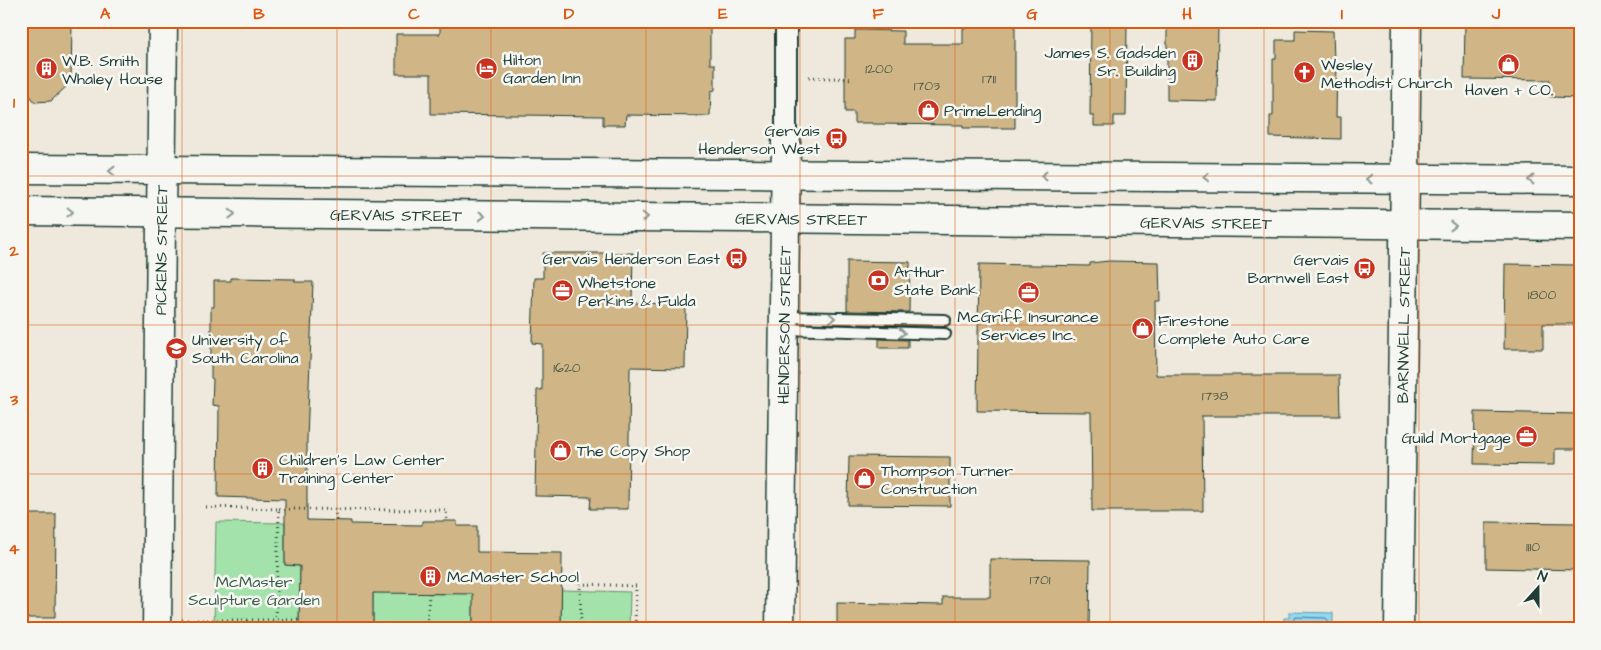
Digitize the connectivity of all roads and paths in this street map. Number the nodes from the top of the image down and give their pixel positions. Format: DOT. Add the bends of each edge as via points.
graph roads {
  1 [pos="163,21"];
  2 [pos="786,21"];
  3 [pos="1407,21"];
  4 [pos="786,76"];
  5 [pos="854,78"];
  6 [pos="786,142"];
  7 [pos="21,169"];
  8 [pos="161,171"];
  9 [pos="786,174"];
  10 [pos="1405,179"];
  11 [pos="1580,180"];
  12 [pos="21,211"];
  13 [pos="161,212"];
  14 [pos="785,219"];
  15 [pos="1405,226"];
  16 [pos="1580,226"];
  17 [pos="945,320"];
  18 [pos="784,323"];
  19 [pos="945,334"];
  20 [pos="206,507"];
  21 [pos="279,509"];
  22 [pos="335,509"];
  23 [pos="336,520"];
  24 [pos="447,521"];
  25 [pos="429,594"];
  26 [pos="276,620"];
  27 [pos="299,620"];
  28 [pos="157,624"];
  29 [pos="373,624"];
  30 [pos="427,627"];
  31 [pos="473,627"];
  32 [pos="276,629"];
  33 [pos="580,629"];
  34 [pos="635,629"];
  35 [pos="780,629"];
  36 [pos="1399,629"];
  1 -- 8 [label="main road, PICKENS STREET"];
  2 -- 4 [label="street, HENDERSON STREET"];
  3 -- 10 [label="main road, BARNWELL STREET"];
  4 -- 5 [label="path"];
  4 -- 6 [label="street, HENDERSON STREET"];
  6 -- 9 [label="main road, HENDERSON STREET"];
  8 -- 7 [label="main road, one-way"];
  8 -- 9 [label="main road"];
  8 -- 13 [label="main road, PICKENS STREET"];
  10 -- 9 [label="main road, one-way"];
  9 -- 14 [label="main road, HENDERSON STREET"];
  11 -- 10 [label="main road, one-way"];
  10 -- 15 [label="main road, BARNWELL STREET"];
  12 -- 13 [label="main road, GERVAIS STREET, one-way"];
  13 -- 14 [label="main road, GERVAIS STREET, one-way"];
  13 -- 28 [label="main road, PICKENS STREET"];
  14 -- 15 [label="main road, GERVAIS STREET"];
  14 -- 18 [label="main road, HENDERSON STREET"];
  15 -- 16 [label="main road, GERVAIS STREET, one-way"];
  15 -- 36 [label="main road, BARNWELL STREET"];
  18 -- 17 [label="lane, one-way"];
  18 -- 19 [label="lane, one-way"];
  18 -- 35 [label="main road, HENDERSON STREET"];
  20 -- 21 [label="path"];
  21 -- 22 [label="path"];
  21 -- 26 [label="path"];
  22 -- 23 [label="path"];
  22 -- 24 [label="path" via="446,510"];
  25 -- 30 [label="path"];
  26 -- 27 [label="path"];
  26 -- 28 [label="path"];
  26 -- 32 [label="path"];
  29 -- 30 [label="path"];
  30 -- 31 [label="path"];
  33 -- 34 [label="path" via="580,584 636,586"];
}
